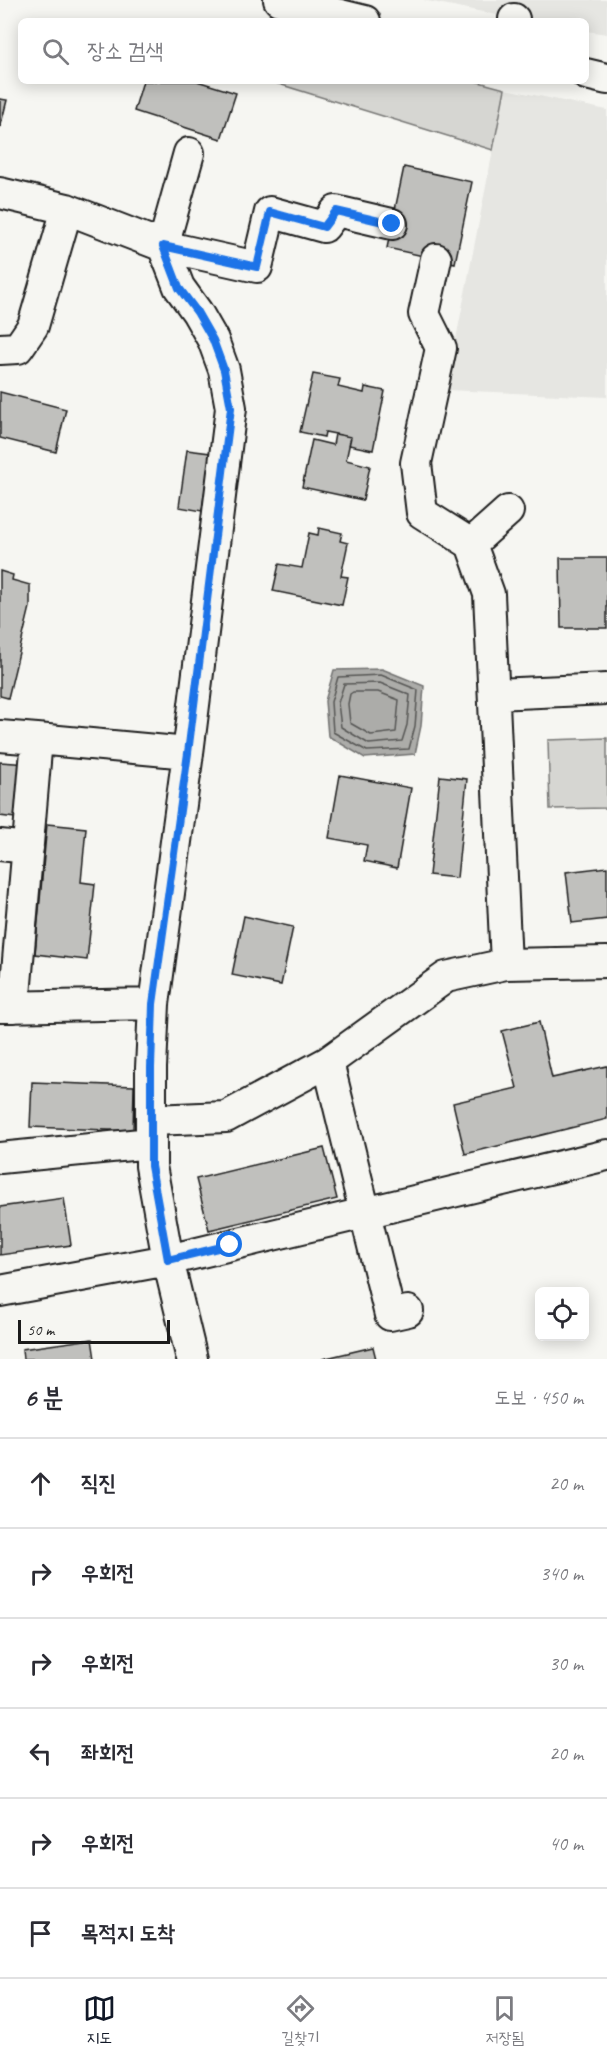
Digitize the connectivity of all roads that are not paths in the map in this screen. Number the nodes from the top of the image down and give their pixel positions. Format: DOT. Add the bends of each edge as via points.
graph roads {
  1 [pos="279,0"];
  2 [pos="353,18"];
  3 [pos="589,75"];
  4 [pos="607,79"];
  5 [pos="189,153"];
  6 [pos="0,192"];
  7 [pos="67,209"];
  8 [pos="392,224"];
  9 [pos="163,246"];
  10 [pos="436,259"];
  11 [pos="0,349"];
  12 [pos="508,511"];
  13 [pos="471,544"];
  14 [pos="607,689"];
  15 [pos="494,693"];
  16 [pos="0,736"];
  17 [pos="38,739"];
  18 [pos="188,753"];
  19 [pos="14,847"];
  20 [pos="607,962"];
  21 [pos="506,964"];
  22 [pos="153,1004"];
  23 [pos="7,1007"];
  24 [pos="328,1062"];
  25 [pos="152,1132"];
  26 [pos="607,1155"];
  27 [pos="0,1158"];
  28 [pos="365,1213"];
  29 [pos="168,1260"];
  30 [pos="0,1291"];
  31 [pos="408,1311"];
  32 [pos="192,1359"];
  1 -- 2 [label="street"];
  3 -- 4 [label="street"];
  5 -- 9 [label="street"];
  6 -- 7 [label="street"];
  7 -- 9 [label="street"];
  7 -- 11 [label="street" via="33,326 18,348"];
  8 -- 9 [label="street" via="336,211 324,227 270,212 257,267"];
  9 -- 18 [label="street" via="179,288 213,340 231,408"];
  10 -- 13 [label="street" via="424,314 441,348 417,473 422,513"];
  12 -- 13 [label="street"];
  13 -- 15 [label="street" via="489,594"];
  14 -- 15 [label="street"];
  15 -- 21 [label="street"];
  16 -- 17 [label="street"];
  17 -- 18 [label="street"];
  17 -- 19 [label="street"];
  18 -- 22 [label="street"];
  19 -- 23 [label="street"];
  20 -- 21 [label="street"];
  21 -- 24 [label="street" via="446,977"];
  22 -- 23 [label="street"];
  22 -- 25 [label="street"];
  24 -- 25 [label="street" via="226,1117"];
  24 -- 28 [label="street"];
  25 -- 27 [label="street"];
  25 -- 29 [label="street" via="151,1166"];
  26 -- 28 [label="street"];
  28 -- 29 [label="street"];
  28 -- 31 [label="street" via="390,1315"];
  29 -- 30 [label="street"];
  29 -- 32 [label="street"];
}
